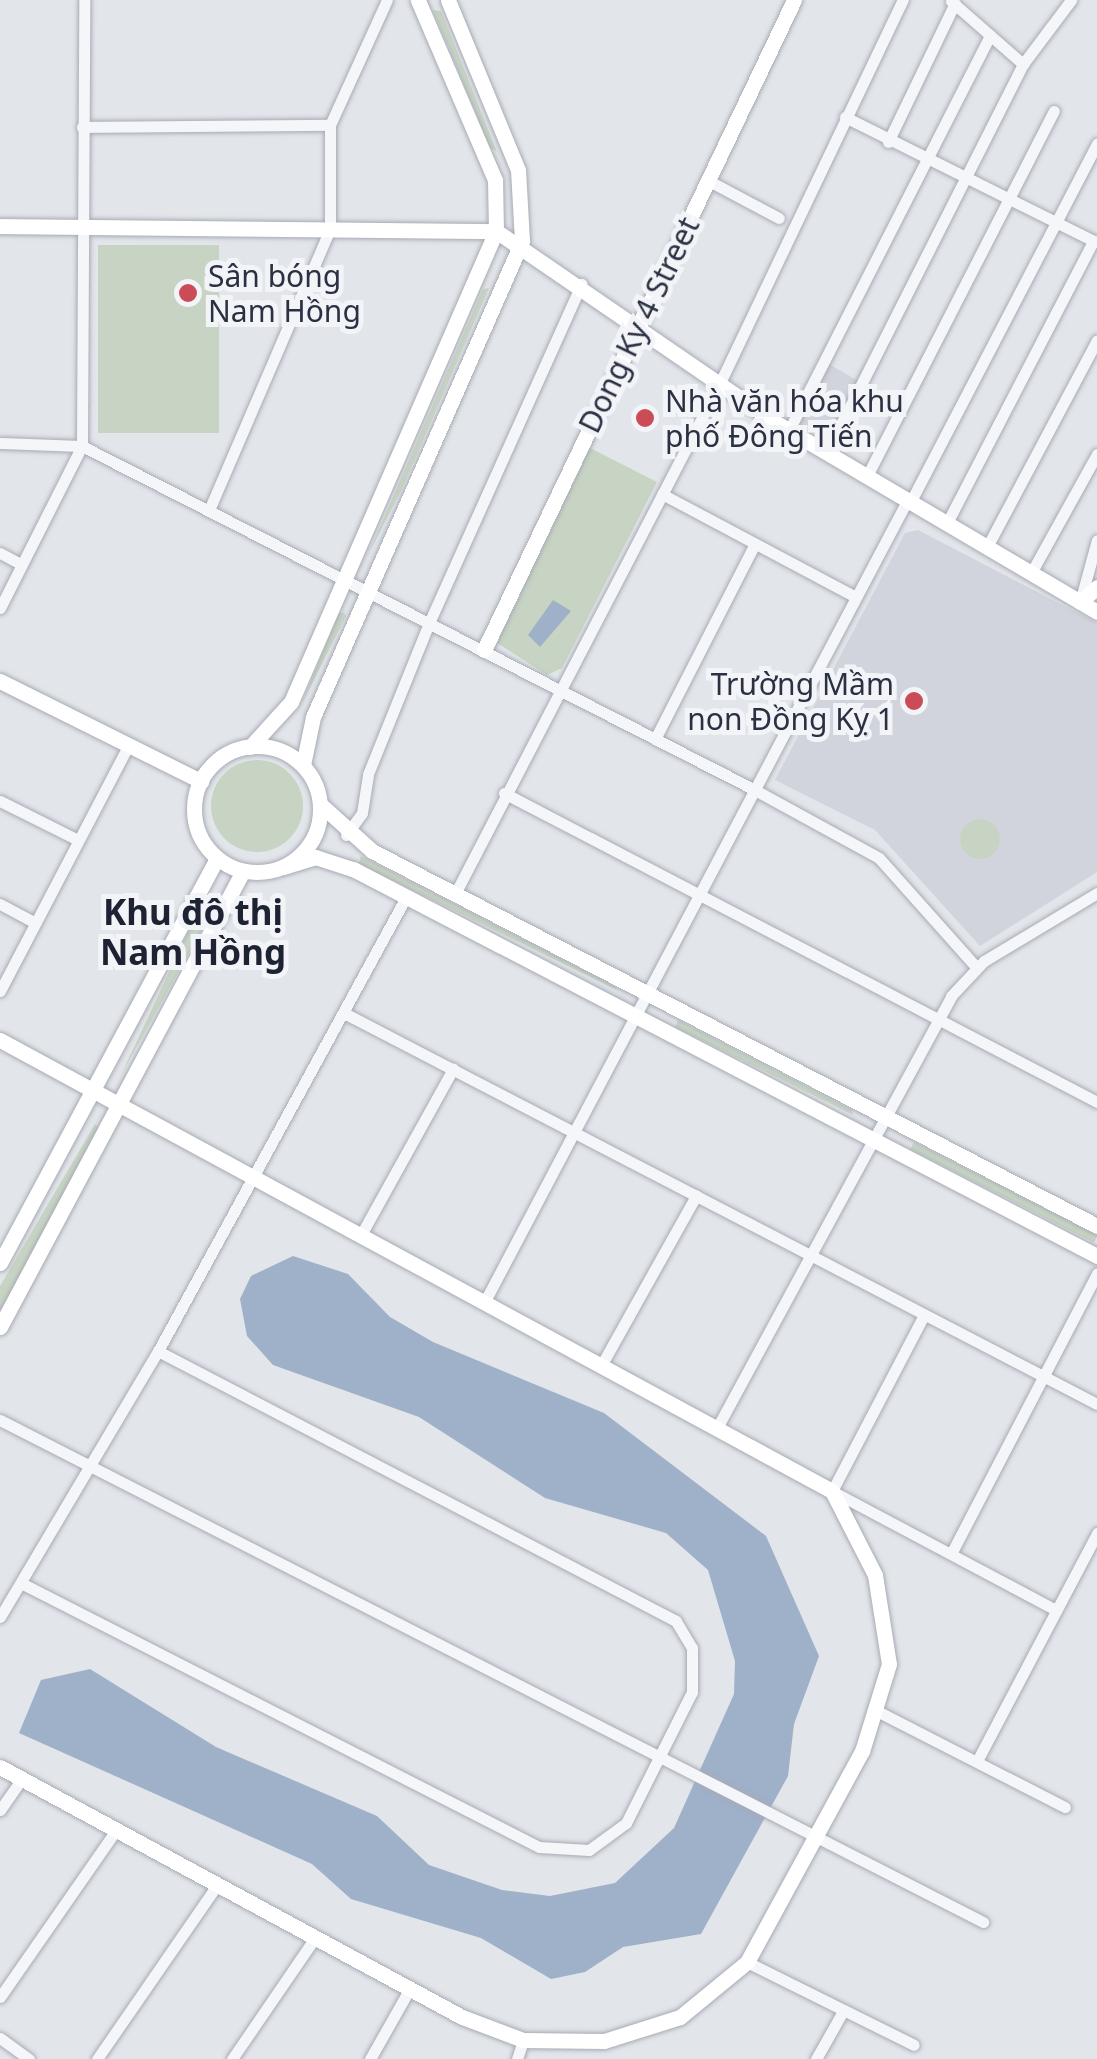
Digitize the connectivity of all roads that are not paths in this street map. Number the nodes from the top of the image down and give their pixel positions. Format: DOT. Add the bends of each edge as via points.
graph roads {
  1 [pos="84,0"];
  2 [pos="387,0"];
  3 [pos="418,0"];
  4 [pos="448,0"];
  5 [pos="794,0"];
  6 [pos="903,0"];
  7 [pos="1071,0"];
  8 [pos="953,2"];
  9 [pos="990,35"];
  10 [pos="1023,64"];
  11 [pos="1054,111"];
  12 [pos="845,117"];
  13 [pos="330,125"];
  14 [pos="82,127"];
  15 [pos="888,142"];
  16 [pos="1097,143"];
  17 [pos="926,164"];
  18 [pos="967,178"];
  19 [pos="709,181"];
  20 [pos="1008,198"];
  21 [pos="779,218"];
  22 [pos="1053,220"];
  23 [pos="0,226"];
  24 [pos="84,227"];
  25 [pos="330,229"];
  26 [pos="496,231"];
  27 [pos="522,242"];
  28 [pos="1095,242"];
  29 [pos="581,284"];
  30 [pos="637,326"];
  31 [pos="1097,340"];
  32 [pos="719,385"];
  33 [pos="789,430"];
  34 [pos="0,443"];
  35 [pos="82,446"];
  36 [pos="827,452"];
  37 [pos="1097,454"];
  38 [pos="867,476"];
  39 [pos="662,494"];
  40 [pos="909,500"];
  41 [pos="209,510"];
  42 [pos="948,523"];
  43 [pos="1097,540"];
  44 [pos="755,544"];
  45 [pos="987,546"];
  46 [pos="0,552"];
  47 [pos="21,564"];
  48 [pos="1031,573"];
  49 [pos="346,583"];
  50 [pos="1097,588"];
  51 [pos="369,593"];
  52 [pos="854,596"];
  53 [pos="1080,602"];
  54 [pos="0,608"];
  55 [pos="1097,612"];
  56 [pos="428,623"];
  57 [pos="484,650"];
  58 [pos="0,682"];
  59 [pos="558,690"];
  60 [pos="656,739"];
  61 [pos="128,744"];
  62 [pos="250,747"];
  63 [pos="303,765"];
  64 [pos="201,781"];
  65 [pos="755,790"];
  66 [pos="504,793"];
  67 [pos="0,801"];
  68 [pos="320,804"];
  69 [pos="346,834"];
  70 [pos="78,840"];
  71 [pos="217,858"];
  72 [pos="283,867"];
  73 [pos="243,871"];
  74 [pos="456,892"];
  75 [pos="1097,893"];
  76 [pos="702,894"];
  77 [pos="406,897"];
  78 [pos="0,904"];
  79 [pos="35,923"];
  80 [pos="976,967"];
  81 [pos="0,991"];
  82 [pos="649,994"];
  83 [pos="344,1012"];
  84 [pos="638,1017"];
  85 [pos="937,1018"];
  86 [pos="0,1040"];
  87 [pos="453,1069"];
  88 [pos="95,1093"];
  89 [pos="1097,1102"];
  90 [pos="122,1107"];
  91 [pos="884,1114"];
  92 [pos="576,1133"];
  93 [pos="872,1138"];
  94 [pos="257,1175"];
  95 [pos="696,1196"];
  96 [pos="1097,1226"];
  97 [pos="362,1233"];
  98 [pos="810,1255"];
  99 [pos="1097,1256"];
  100 [pos="0,1263"];
  101 [pos="1097,1274"];
  102 [pos="484,1301"];
  103 [pos="924,1315"];
  104 [pos="0,1327"];
  105 [pos="158,1351"];
  106 [pos="602,1364"];
  107 [pos="1047,1378"];
  108 [pos="1097,1404"];
  109 [pos="0,1420"];
  110 [pos="718,1426"];
  111 [pos="91,1466"];
  112 [pos="832,1490"];
  113 [pos="866,1508"];
  114 [pos="850,1526"];
  115 [pos="1097,1533"];
  116 [pos="952,1552"];
  117 [pos="21,1583"];
  118 [pos="1056,1610"];
  119 [pos="0,1616"];
  120 [pos="877,1711"];
  121 [pos="661,1754"];
  122 [pos="977,1761"];
  123 [pos="0,1767"];
  124 [pos="22,1779"];
  125 [pos="1066,1806"];
  126 [pos="0,1810"];
  127 [pos="116,1830"];
  128 [pos="818,1838"];
  129 [pos="217,1884"];
  130 [pos="983,1922"];
  131 [pos="315,1938"];
  132 [pos="747,1962"];
  133 [pos="408,1990"];
  134 [pos="0,1997"];
  135 [pos="843,2011"];
  136 [pos="0,2038"];
  137 [pos="523,2040"];
  138 [pos="914,2045"];
  139 [pos="29,2059"];
  140 [pos="97,2059"];
  141 [pos="232,2059"];
  142 [pos="370,2059"];
  143 [pos="517,2059"];
  144 [pos="816,2059"];
  1 -- 14 [label="street"];
  2 -- 13 [label="street"];
  3 -- 26 [label="main road" via="495,180"];
  4 -- 27 [label="main road" via="518,170"];
  5 -- 19 [label="main road, Dong Ky 4 Street"];
  6 -- 12 [label="street"];
  7 -- 10 [label="street"];
  8 -- 9 [label="street"];
  8 -- 15 [label="street"];
  9 -- 10 [label="street"];
  9 -- 17 [label="street"];
  10 -- 18 [label="street"];
  11 -- 20 [label="street"];
  12 -- 15 [label="street"];
  12 -- 32 [label="street"];
  13 -- 14 [label="street"];
  13 -- 25 [label="street"];
  14 -- 24 [label="street"];
  15 -- 17 [label="street"];
  16 -- 22 [label="street"];
  17 -- 18 [label="street"];
  17 -- 33 [label="street"];
  18 -- 20 [label="street"];
  18 -- 36 [label="street"];
  19 -- 21 [label="street"];
  19 -- 30 [label="main road, Dong Ky 4 Street"];
  20 -- 22 [label="street"];
  20 -- 38 [label="street"];
  22 -- 28 [label="street"];
  22 -- 40 [label="street"];
  23 -- 24 [label="main road"];
  24 -- 25 [label="main road"];
  24 -- 35 [label="street"];
  25 -- 26 [label="main road"];
  25 -- 41 [label="street"];
  26 -- 27 [label="main road"];
  26 -- 49 [label="main road"];
  27 -- 29 [label="main road"];
  27 -- 51 [label="main road"];
  28 -- 42 [label="street"];
  29 -- 30 [label="main road"];
  29 -- 56 [label="street"];
  30 -- 32 [label="main road"];
  30 -- 57 [label="main road, Dong Ky 4 Street"];
  31 -- 45 [label="street"];
  32 -- 33 [label="main road"];
  32 -- 39 [label="street"];
  33 -- 36 [label="main road"];
  34 -- 35 [label="street"];
  35 -- 41 [label="street"];
  35 -- 47 [label="street"];
  36 -- 38 [label="main road"];
  37 -- 48 [label="street"];
  38 -- 40 [label="main road"];
  39 -- 44 [label="street"];
  39 -- 59 [label="street"];
  40 -- 42 [label="main road"];
  40 -- 52 [label="street"];
  41 -- 49 [label="street"];
  42 -- 45 [label="main road"];
  43 -- 53 [label="street"];
  44 -- 52 [label="street"];
  44 -- 60 [label="street"];
  45 -- 48 [label="main road"];
  46 -- 47 [label="street"];
  47 -- 54 [label="street"];
  48 -- 53 [label="main road"];
  49 -- 51 [label="street"];
  49 -- 62 [label="main road" via="290,704"];
  50 -- 53 [label="main road"];
  51 -- 56 [label="street"];
  51 -- 63 [label="main road" via="313,716"];
  52 -- 65 [label="street"];
  53 -- 55 [label="main road"];
  56 -- 57 [label="street"];
  56 -- 69 [label="street" via="368,774 362,813"];
  57 -- 59 [label="street"];
  58 -- 61 [label="main road"];
  59 -- 60 [label="street"];
  59 -- 66 [label="street"];
  60 -- 65 [label="street"];
  61 -- 64 [label="main road"];
  61 -- 70 [label="street"];
  62 -- 63 [label="main road"];
  62 -- 64 [label="main road" via="222,758"];
  63 -- 68 [label="main road"];
  64 -- 71 [label="main road" via="196,826"];
  65 -- 76 [label="street"];
  65 -- 80 [label="street" via="879,858"];
  66 -- 74 [label="street"];
  66 -- 76 [label="street"];
  67 -- 70 [label="street"];
  68 -- 69 [label="main road"];
  68 -- 72 [label="main road" via="310,844"];
  69 -- 74 [label="main road"];
  70 -- 79 [label="street"];
  71 -- 73 [label="main road"];
  71 -- 88 [label="main road"];
  72 -- 73 [label="main road"];
  72 -- 77 [label="main road" via="323,858"];
  73 -- 90 [label="main road"];
  74 -- 82 [label="main road"];
  75 -- 80 [label="street"];
  76 -- 82 [label="street"];
  76 -- 85 [label="street"];
  77 -- 83 [label="street"];
  77 -- 84 [label="main road"];
  78 -- 79 [label="street"];
  79 -- 81 [label="street"];
  80 -- 85 [label="street"];
  82 -- 84 [label="street"];
  82 -- 91 [label="main road"];
  83 -- 87 [label="street"];
  83 -- 94 [label="street"];
  84 -- 92 [label="street"];
  84 -- 93 [label="main road"];
  85 -- 89 [label="street"];
  85 -- 91 [label="street"];
  86 -- 88 [label="main road"];
  87 -- 92 [label="street"];
  87 -- 97 [label="street"];
  88 -- 90 [label="main road"];
  88 -- 100 [label="main road"];
  90 -- 94 [label="main road"];
  90 -- 104 [label="main road"];
  91 -- 93 [label="street"];
  91 -- 96 [label="main road"];
  92 -- 95 [label="street"];
  92 -- 102 [label="street"];
  93 -- 98 [label="street"];
  93 -- 99 [label="main road"];
  94 -- 97 [label="main road"];
  94 -- 105 [label="street"];
  95 -- 98 [label="street"];
  95 -- 106 [label="street"];
  97 -- 102 [label="main road"];
  98 -- 103 [label="street"];
  98 -- 110 [label="street"];
  101 -- 107 [label="street"];
  102 -- 106 [label="main road"];
  103 -- 107 [label="street"];
  103 -- 112 [label="street"];
  105 -- 111 [label="street"];
  105 -- 121 [label="street" via="668,1614 689,1638 695,1676"];
  106 -- 110 [label="main road"];
  107 -- 108 [label="street"];
  107 -- 116 [label="street"];
  109 -- 111 [label="street"];
  110 -- 112 [label="main road"];
  111 -- 117 [label="street"];
  111 -- 121 [label="street"];
  112 -- 113 [label="street"];
  112 -- 114 [label="main road"];
  113 -- 114 [label="street" via="852,1512"];
  113 -- 116 [label="street"];
  114 -- 120 [label="main road" via="886,1615 889,1664"];
  115 -- 118 [label="street"];
  116 -- 118 [label="street"];
  117 -- 119 [label="street"];
  117 -- 121 [label="street" via="549,1851 589,1850 618,1832"];
  118 -- 122 [label="street"];
  120 -- 122 [label="street"];
  120 -- 128 [label="main road"];
  121 -- 128 [label="street"];
  122 -- 125 [label="street"];
  123 -- 124 [label="main road"];
  124 -- 126 [label="street"];
  124 -- 127 [label="main road"];
  127 -- 129 [label="main road"];
  127 -- 134 [label="street"];
  128 -- 130 [label="street"];
  128 -- 132 [label="main road"];
  129 -- 131 [label="main road"];
  129 -- 140 [label="street"];
  131 -- 133 [label="main road"];
  131 -- 141 [label="street"];
  132 -- 135 [label="street"];
  132 -- 137 [label="main road" via="664,2024 604,2041"];
  133 -- 137 [label="main road"];
  133 -- 142 [label="street"];
  135 -- 138 [label="street"];
  135 -- 144 [label="street"];
  136 -- 139 [label="street"];
  137 -- 143 [label="street"];
}
